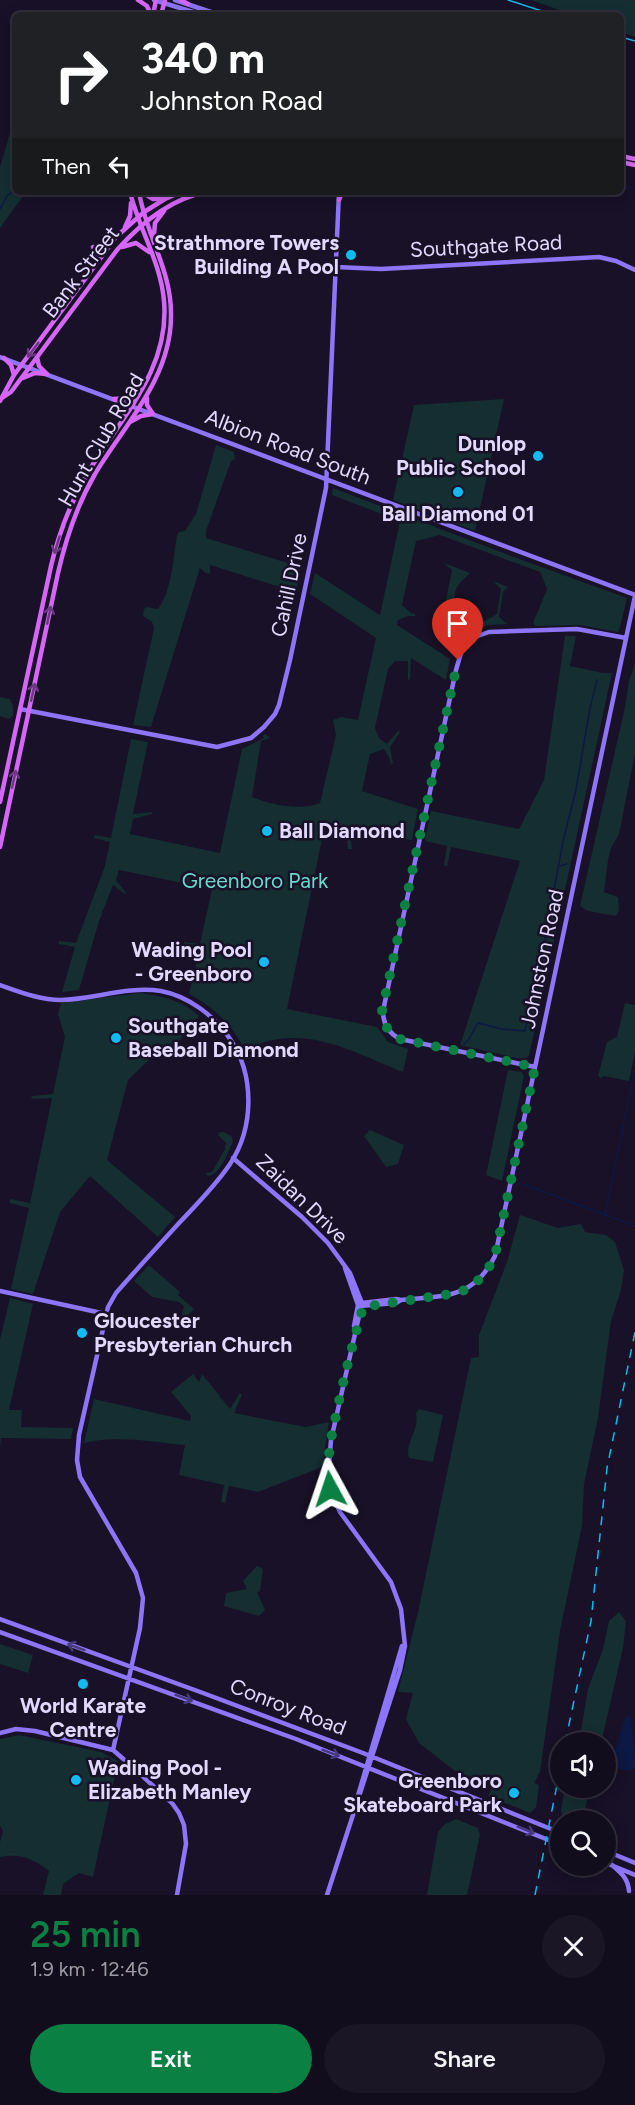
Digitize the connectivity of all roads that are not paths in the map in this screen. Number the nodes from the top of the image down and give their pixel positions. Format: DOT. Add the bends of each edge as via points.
graph roads {
  1 [pos="138,0"];
  2 [pos="156,0"];
  3 [pos="175,0"];
  4 [pos="181,0"];
  5 [pos="165,1"];
  6 [pos="188,4"];
  7 [pos="150,12"];
  8 [pos="194,12"];
  9 [pos="211,12"];
  10 [pos="131,195"];
  11 [pos="141,195"];
  12 [pos="146,195"];
  13 [pos="174,195"];
  14 [pos="192,195"];
  15 [pos="340,195"];
  16 [pos="165,199"];
  17 [pos="339,200"];
  18 [pos="167,208"];
  19 [pos="144,212"];
  20 [pos="138,217"];
  21 [pos="147,220"];
  22 [pos="141,225"];
  23 [pos="122,231"];
  24 [pos="153,238"];
  25 [pos="93,247"];
  26 [pos="117,250"];
  27 [pos="104,253"];
  28 [pos="152,255"];
  29 [pos="111,259"];
  30 [pos="96,265"];
  31 [pos="336,267"];
  32 [pos="635,270"];
  33 [pos="61,312"];
  34 [pos="67,316"];
  35 [pos="2,357"];
  36 [pos="37,357"];
  37 [pos="22,365"];
  38 [pos="30,367"];
  39 [pos="47,374"];
  40 [pos="15,375"];
  41 [pos="21,379"];
  42 [pos="143,389"];
  43 [pos="147,395"];
  44 [pos="1,399"];
  45 [pos="114,399"];
  46 [pos="136,407"];
  47 [pos="153,414"];
  48 [pos="123,420"];
  49 [pos="129,423"];
  50 [pos="326,479"];
  51 [pos="635,595"];
  52 [pos="626,638"];
  53 [pos="20,709"];
  54 [pos="29,711"];
  55 [pos="0,802"];
  56 [pos="0,847"];
  57 [pos="0,985"];
  58 [pos="535,1067"];
  59 [pos="234,1158"];
  60 [pos="0,1291"];
  61 [pos="361,1305"];
  62 [pos="106,1314"];
  63 [pos="0,1619"];
  64 [pos="0,1632"];
  65 [pos="131,1667"];
  66 [pos="129,1678"];
  67 [pos="300,1729"];
  68 [pos="0,1733"];
  69 [pos="296,1739"];
  70 [pos="113,1750"];
  71 [pos="371,1756"];
  72 [pos="367,1767"];
  73 [pos="550,1829"];
  74 [pos="550,1841"];
  75 [pos="616,1855"];
  76 [pos="635,1863"];
  77 [pos="616,1867"];
  78 [pos="616,1869"];
  79 [pos="635,1875"];
  80 [pos="629,1891"];
  81 [pos="177,1895"];
  82 [pos="327,1895"];
  1 -- 7 [label="main road"];
  2 -- 5 [label="street"];
  3 -- 6 [label="street"];
  4 -- 6 [label="main road"];
  5 -- 8 [label="street"];
  6 -- 9 [label="street"];
  10 -- 20 [label="main road, Hunt Club Road"];
  10 -- 23 [label="main road" via="130,216"];
  11 -- 19 [label="main road, Hunt Club Road"];
  12 -- 16 [label="main road"];
  13 -- 16 [label="main road, Bank Street"];
  14 -- 18 [label="main road, Bank Street"];
  15 -- 17 [label="main road"];
  16 -- 19 [label="main road, Bank Street"];
  17 -- 31 [label="street, Cahill Drive"];
  18 -- 21 [label="main road, Bank Street"];
  18 -- 24 [label="main road" via="155,223"];
  19 -- 20 [label="main road, Bank Street"];
  19 -- 21 [label="main road, Hunt Club Road"];
  20 -- 22 [label="main road, Hunt Club Road"];
  20 -- 23 [label="main road, Bank Street"];
  21 -- 22 [label="main road, Bank Street"];
  21 -- 24 [label="main road, Hunt Club Road"];
  22 -- 26 [label="main road, Bank Street"];
  22 -- 28 [label="main road, Hunt Club Road"];
  23 -- 27 [label="main road, Bank Street"];
  24 -- 43 [label="main road, Hunt Club Road" via="167,281 171,316 165,355"];
  25 -- 30 [label="main road"];
  26 -- 28 [label="main road" via="136,243"];
  26 -- 29 [label="main road, Bank Street"];
  27 -- 29 [label="main road"];
  27 -- 30 [label="main road, Bank Street"];
  28 -- 42 [label="main road, Hunt Club Road" via="162,283 165,321 157,360"];
  29 -- 34 [label="main road, Bank Street"];
  30 -- 33 [label="main road, Bank Street"];
  31 -- 32 [label="street, Southgate Road" via="381,269 599,257"];
  31 -- 50 [label="street, Cahill Drive"];
  33 -- 34 [label="main road"];
  33 -- 37 [label="main road, Bank Street, one-way"];
  34 -- 36 [label="main road, Bank Street"];
  35 -- 37 [label="street, Albion Road South"];
  35 -- 40 [label="main road"];
  36 -- 38 [label="main road, Bank Street"];
  36 -- 39 [label="main road"];
  37 -- 38 [label="street, Albion Road South"];
  37 -- 40 [label="main road, Bank Street"];
  38 -- 39 [label="street, Albion Road South"];
  38 -- 41 [label="main road, Bank Street"];
  39 -- 41 [label="main road" via="35,373"];
  39 -- 45 [label="street, Albion Road South"];
  40 -- 44 [label="main road, Bank Street"];
  41 -- 44 [label="main road, Bank Street"];
  42 -- 45 [label="main road" via="130,398"];
  42 -- 46 [label="main road, Hunt Club Road"];
  43 -- 46 [label="main road, Hunt Club Road"];
  43 -- 47 [label="main road" via="147,405"];
  45 -- 46 [label="street, Albion Road South"];
  45 -- 48 [label="main road" via="123,407"];
  46 -- 47 [label="street, Albion Road South"];
  46 -- 48 [label="main road, Hunt Club Road"];
  46 -- 49 [label="main road, Hunt Club Road"];
  47 -- 49 [label="main road"];
  47 -- 50 [label="street, Albion Road South"];
  48 -- 53 [label="main road, Hunt Club Road, one-way" via="85,479 62,529"];
  54 -- 49 [label="main road, Hunt Club Road, one-way" via="68,536 90,483"];
  50 -- 51 [label="street, Albion Road South"];
  50 -- 54 [label="street, Cahill Drive" via="282,693 275,714 251,738 217,747"];
  51 -- 52 [label="street, Johnston Road"];
  52 -- 58 [label="street, Johnston Road"];
  52 -- 58 [label="street" via="589,630 489,632 475,637 460,653 382,1011 384,1024 400,1039"];
  53 -- 54 [label="street, Cahill Drive"];
  53 -- 55 [label="main road, Hunt Club Road"];
  56 -- 54 [label="main road, Hunt Club Road, one-way"];
  57 -- 59 [label="street" via="56,1000 134,990 160,991 204,1012 233,1043 246,1078 246,1126"];
  58 -- 61 [label="street, Johnston Road" via="491,1265 463,1291 447,1296"];
  59 -- 61 [label="street, Zaidan Drive" via="334,1249 350,1273"];
  59 -- 62 [label="street" via="116,1293"];
  60 -- 62 [label="street"];
  61 -- 71 [label="street" via="328,1467 330,1489 340,1512 391,1582 401,1609 404,1634 400,1656"];
  62 -- 65 [label="street" via="77,1460 82,1482 139,1582 143,1613"];
  65 -- 63 [label="street, Conroy Road, one-way"];
  64 -- 66 [label="street, Conroy Road"];
  65 -- 66 [label="street"];
  65 -- 67 [label="street, Conroy Road"];
  66 -- 69 [label="street, Conroy Road, one-way"];
  66 -- 70 [label="street"];
  67 -- 69 [label="street"];
  67 -- 71 [label="street, Conroy Road"];
  68 -- 70 [label="street" via="31,1730"];
  69 -- 72 [label="street, Conroy Road, one-way"];
  70 -- 81 [label="street" via="179,1813 186,1844"];
  71 -- 72 [label="street"];
  71 -- 73 [label="street, Conroy Road"];
  72 -- 74 [label="street, Conroy Road, one-way"];
  72 -- 82 [label="street"];
  75 -- 76 [label="street"];
  77 -- 79 [label="street"];
  78 -- 80 [label="street" via="626,1879"];
}
